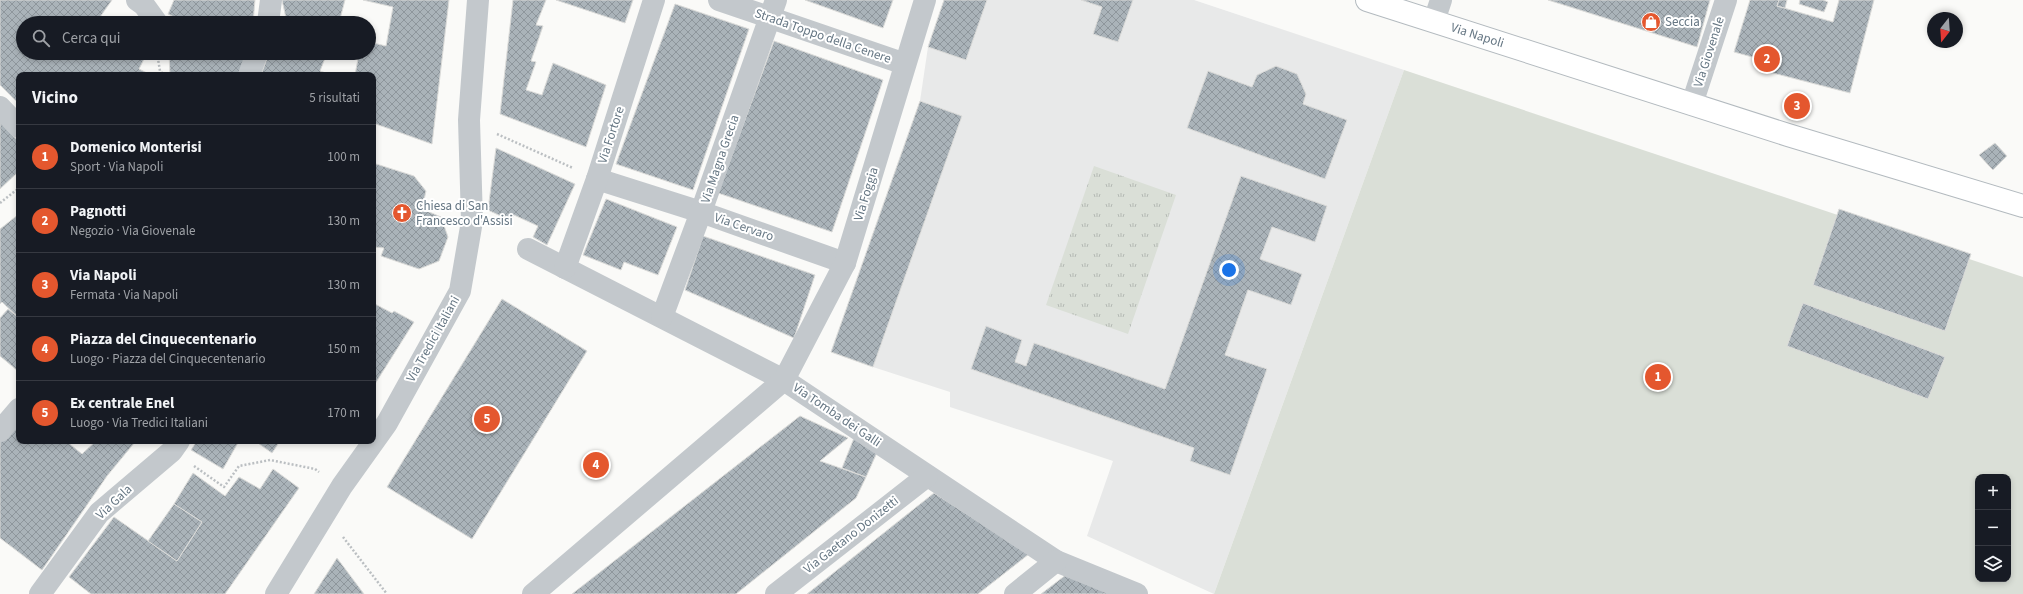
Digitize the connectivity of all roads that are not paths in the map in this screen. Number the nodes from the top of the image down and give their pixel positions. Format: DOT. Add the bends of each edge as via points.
graph roads {
  1 [pos="271,0"];
  2 [pos="478,0"];
  3 [pos="654,0"];
  4 [pos="719,0"];
  5 [pos="925,0"];
  6 [pos="1367,0"];
  7 [pos="1441,0"];
  8 [pos="1726,0"];
  9 [pos="143,2"];
  10 [pos="773,9"];
  11 [pos="152,16"];
  12 [pos="269,16"];
  13 [pos="1434,21"];
  14 [pos="254,60"];
  15 [pos="905,64"];
  16 [pos="250,72"];
  17 [pos="1692,104"];
  18 [pos="0,107"];
  19 [pos="16,124"];
  20 [pos="588,175"];
  21 [pos="2023,206"];
  22 [pos="701,212"];
  23 [pos="528,249"];
  24 [pos="845,263"];
  25 [pos="566,268"];
  26 [pos="662,317"];
  27 [pos="784,380"];
  28 [pos="16,412"];
  29 [pos="0,431"];
  30 [pos="376,438"];
  31 [pos="372,444"];
  32 [pos="176,446"];
  33 [pos="927,476"];
  34 [pos="1056,561"];
  35 [pos="40,594"];
  36 [pos="276,594"];
  37 [pos="534,594"];
  38 [pos="776,594"];
  39 [pos="1015,594"];
  40 [pos="1137,594"];
  1 -- 12 [label="street"];
  2 -- 30 [label="street, Via Tredici Italiani" via="469,120 472,221 460,291"];
  3 -- 20 [label="street, Via Fortore"];
  4 -- 10 [label="street, Strada Toppo della Cenere"];
  5 -- 15 [label="street, Via Foggia"];
  6 -- 13 [label="street, Via Napoli"];
  7 -- 13 [label="street"];
  8 -- 17 [label="street, Via Giovenale"];
  9 -- 11 [label="street"];
  10 -- 15 [label="street, Strada Toppo della Cenere"];
  10 -- 22 [label="street, Via Magna Grecia"];
  13 -- 17 [label="street, Via Napoli"];
  14 -- 16 [label="street"];
  15 -- 24 [label="street, Via Foggia"];
  17 -- 21 [label="street, Via Napoli"];
  18 -- 19 [label="street"];
  20 -- 22 [label="street, Via Cervaro"];
  20 -- 25 [label="street, Via Fortore"];
  22 -- 24 [label="street, Via Cervaro"];
  22 -- 26 [label="street, Via Magna Grecia"];
  23 -- 25 [label="street, Via Tomba dei Galli"];
  24 -- 27 [label="street, Via Foggia"];
  25 -- 26 [label="street, Via Tomba dei Galli"];
  26 -- 27 [label="street, Via Tomba dei Galli"];
  27 -- 33 [label="street, Via Tomba dei Galli"];
  27 -- 37 [label="street"];
  28 -- 29 [label="street"];
  31 -- 36 [label="street, Via Tredici Italiani" via="342,486"];
  32 -- 35 [label="street, Via Gala" via="100,513"];
  33 -- 34 [label="street, Via Tomba dei Galli"];
  33 -- 38 [label="street, Via Gaetano Donizetti"];
  34 -- 39 [label="street"];
  34 -- 40 [label="street, Via Tomba dei Galli"];
}
